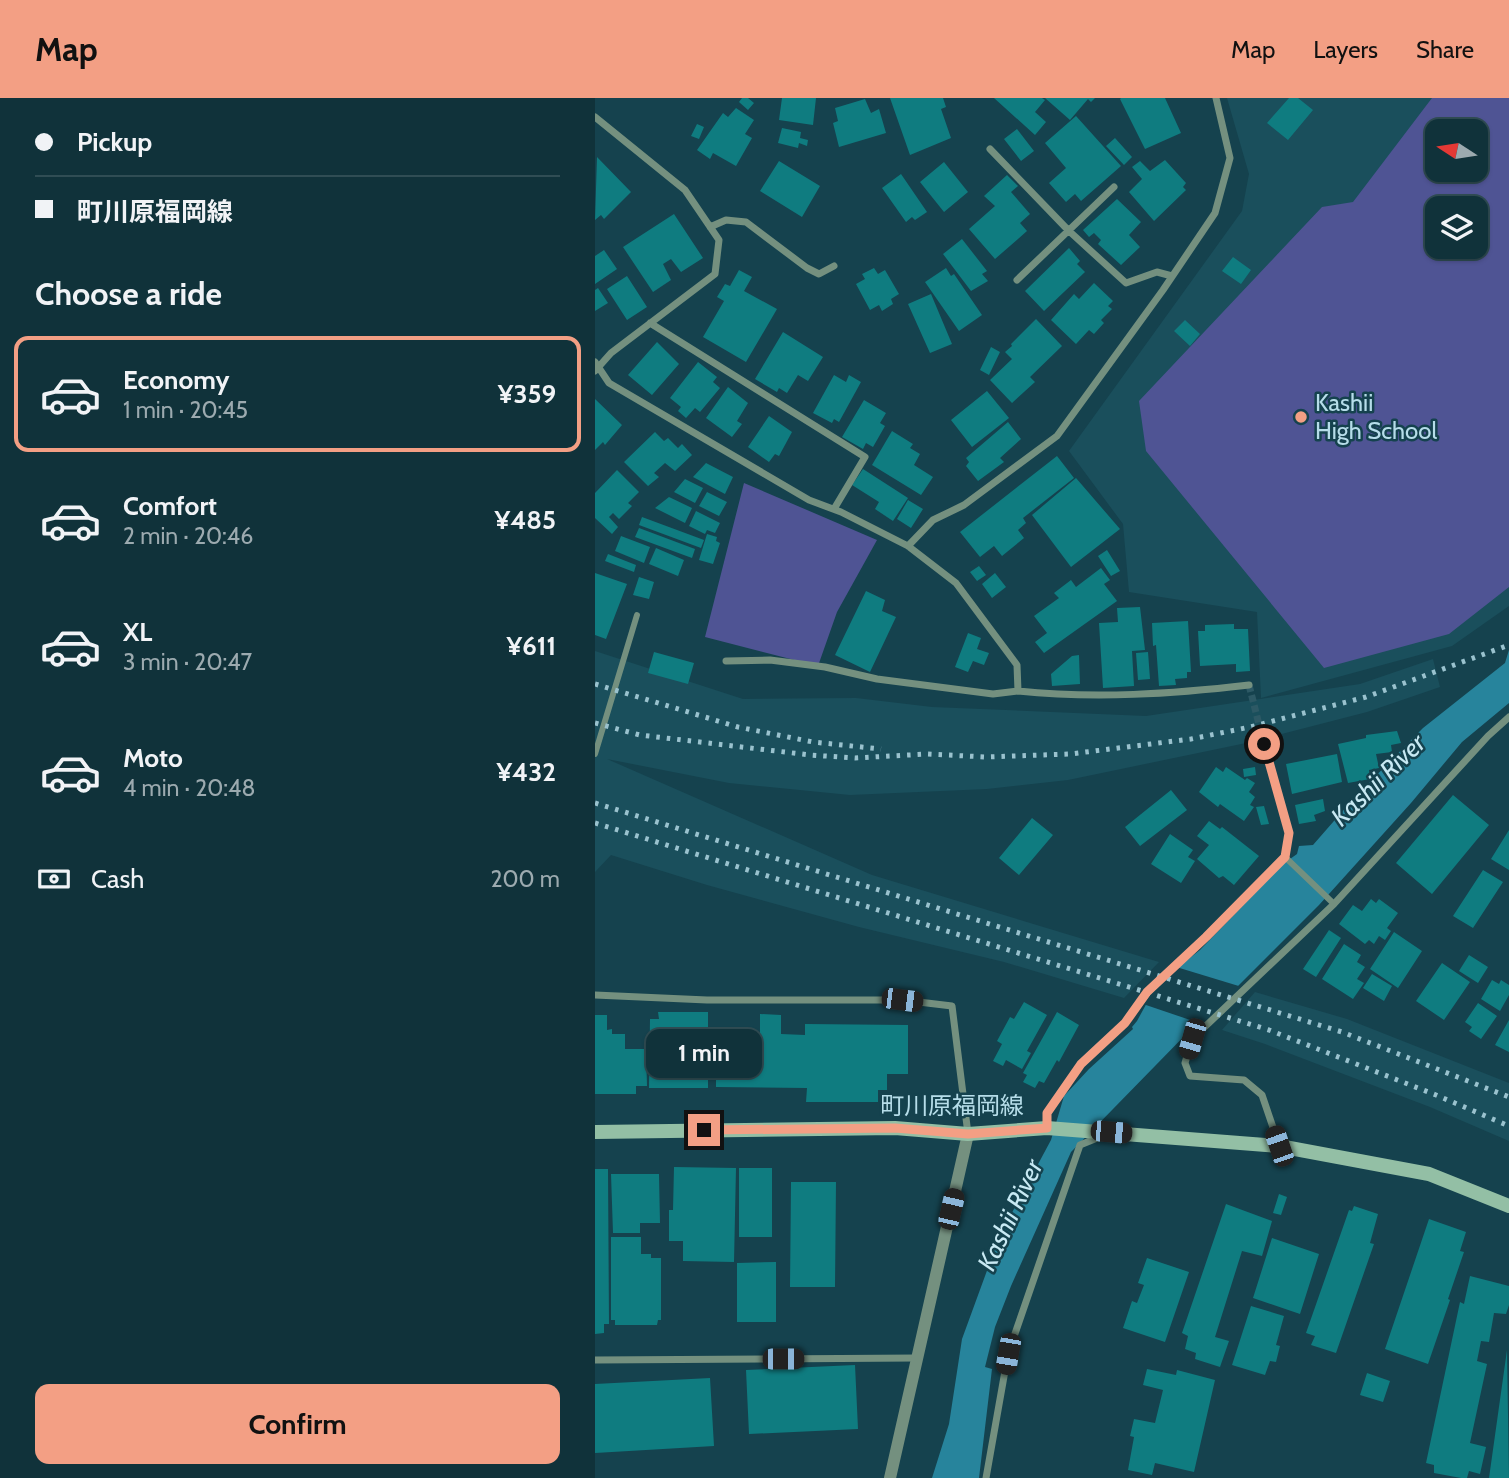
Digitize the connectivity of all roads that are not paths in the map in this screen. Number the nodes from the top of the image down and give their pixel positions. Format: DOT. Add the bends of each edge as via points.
graph roads {
  1 [pos="1216,98"];
  2 [pos="595,117"];
  3 [pos="990,149"];
  4 [pos="1114,187"];
  5 [pos="710,227"];
  6 [pos="1069,231"];
  7 [pos="834,266"];
  8 [pos="1172,276"];
  9 [pos="1017,280"];
  10 [pos="650,323"];
  11 [pos="596,367"];
  12 [pos="834,509"];
  13 [pos="908,546"];
  14 [pos="637,615"];
  15 [pos="726,661"];
  16 [pos="1249,684"];
  17 [pos="1018,691"];
  18 [pos="1509,717"];
  19 [pos="1264,744"];
  20 [pos="595,754"];
  21 [pos="1285,857"];
  22 [pos="1334,904"];
  23 [pos="595,995"];
  24 [pos="1047,1128"];
  25 [pos="595,1132"];
  26 [pos="1111,1132"];
  27 [pos="968,1134"];
  28 [pos="1279,1146"];
  29 [pos="1509,1206"];
  30 [pos="917,1359"];
  31 [pos="595,1360"];
  32 [pos="890,1478"];
  33 [pos="986,1478"];
  1 -- 8 [label="street" via="1230,158 1215,213"];
  2 -- 5 [label="street" via="685,190"];
  3 -- 6 [label="street"];
  4 -- 6 [label="street"];
  5 -- 7 [label="street" via="726,220 746,222 807,268 819,274"];
  5 -- 10 [label="street" via="719,240 715,274"];
  6 -- 8 [label="street" via="1126,283 1157,272"];
  6 -- 9 [label="street"];
  8 -- 13 [label="street" via="1057,436 964,505 933,520"];
  10 -- 11 [label="street"];
  10 -- 12 [label="street" via="865,457"];
  11 -- 12 [label="street" via="609,383 809,500"];
  12 -- 13 [label="street"];
  13 -- 17 [label="street" via="956,583 1017,665"];
  14 -- 20 [label="street"];
  15 -- 17 [label="street" via="770,660 993,694"];
  16 -- 17 [label="street" via="1065,696"];
  18 -- 22 [label="street"];
  19 -- 21 [label="street" via="1289,833"];
  21 -- 22 [label="street"];
  21 -- 24 [label="street" via="1147,992 1125,1023 1081,1064 1047,1113"];
  22 -- 28 [label="street" via="1192,1039 1185,1063 1190,1076 1244,1080 1262,1095"];
  23 -- 27 [label="street" via="902,1000 952,1006"];
  24 -- 26 [label="main road, 町川原福岡線"];
  24 -- 27 [label="main road, 町川原福岡線"];
  25 -- 27 [label="main road, 町川原福岡線" via="895,1128"];
  26 -- 28 [label="main road, 町川原福岡線"];
  26 -- 33 [label="street" via="1080,1145 1008,1354"];
  27 -- 30 [label="street"];
  28 -- 29 [label="main road, 町川原福岡線" via="1429,1174"];
  30 -- 31 [label="street"];
  30 -- 32 [label="street"];
}
